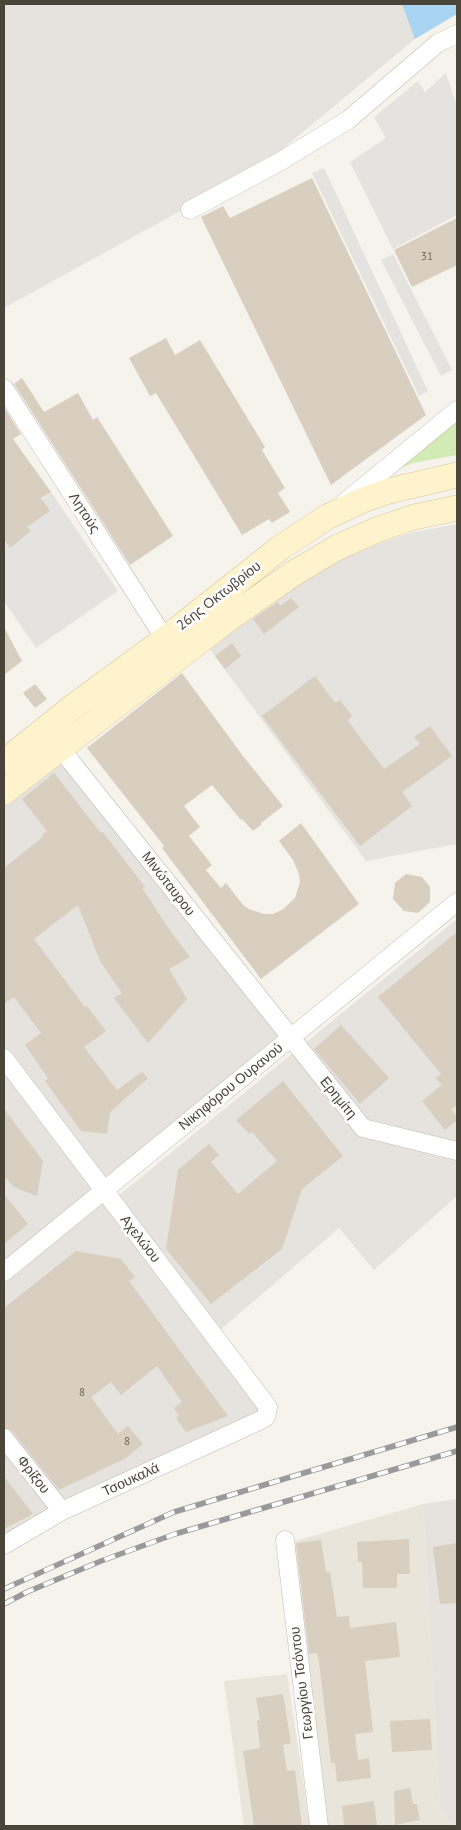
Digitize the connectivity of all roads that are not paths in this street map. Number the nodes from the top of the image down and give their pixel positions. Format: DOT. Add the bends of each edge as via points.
graph roads {
  1 [pos="457,34"];
  2 [pos="190,210"];
  3 [pos="4,388"];
  4 [pos="453,414"];
  5 [pos="457,475"];
  6 [pos="457,508"];
  7 [pos="327,517"];
  8 [pos="165,639"];
  9 [pos="54,738"];
  10 [pos="4,762"];
  11 [pos="4,792"];
  12 [pos="457,902"];
  13 [pos="291,1038"];
  14 [pos="4,1058"];
  15 [pos="457,1151"];
  16 [pos="103,1191"];
  17 [pos="4,1272"];
  18 [pos="261,1421"];
  19 [pos="4,1438"];
  20 [pos="62,1512"];
  21 [pos="285,1540"];
  22 [pos="4,1545"];
  23 [pos="319,1826"];
  1 -- 2 [label="street" via="438,43 348,120"];
  3 -- 8 [label="street, Λητούς"];
  4 -- 7 [label="street"];
  5 -- 7 [label="main road, 26ης Οκτωβρίου" via="389,491"];
  6 -- 9 [label="main road, 26ης Οκτωβρίου" via="414,517 338,547 294,573"];
  7 -- 8 [label="main road, 26ης Οκτωβρίου" via="280,548"];
  8 -- 9 [label="main road, 26ης Οκτωβρίου"];
  9 -- 10 [label="main road, 26ης Οκτωβρίου"];
  9 -- 11 [label="main road, 26ης Οκτωβρίου"];
  9 -- 13 [label="street, Μινώταυρου"];
  12 -- 13 [label="street, Νικηφόρου Ουρανού"];
  13 -- 15 [label="street, Ερημίτη" via="363,1128"];
  13 -- 16 [label="street, Νικηφόρου Ουρανού"];
  14 -- 16 [label="street, Αχελώου"];
  16 -- 17 [label="street, Νικηφόρου Ουρανού"];
  16 -- 18 [label="street, Αχελώου" via="266,1402 268,1412"];
  18 -- 20 [label="street, Τσουκαλά"];
  19 -- 20 [label="street, Φρίξου"];
  20 -- 22 [label="street, Τσουκαλά"];
  21 -- 23 [label="street, Γεωργίου Τσόντου"];
}
